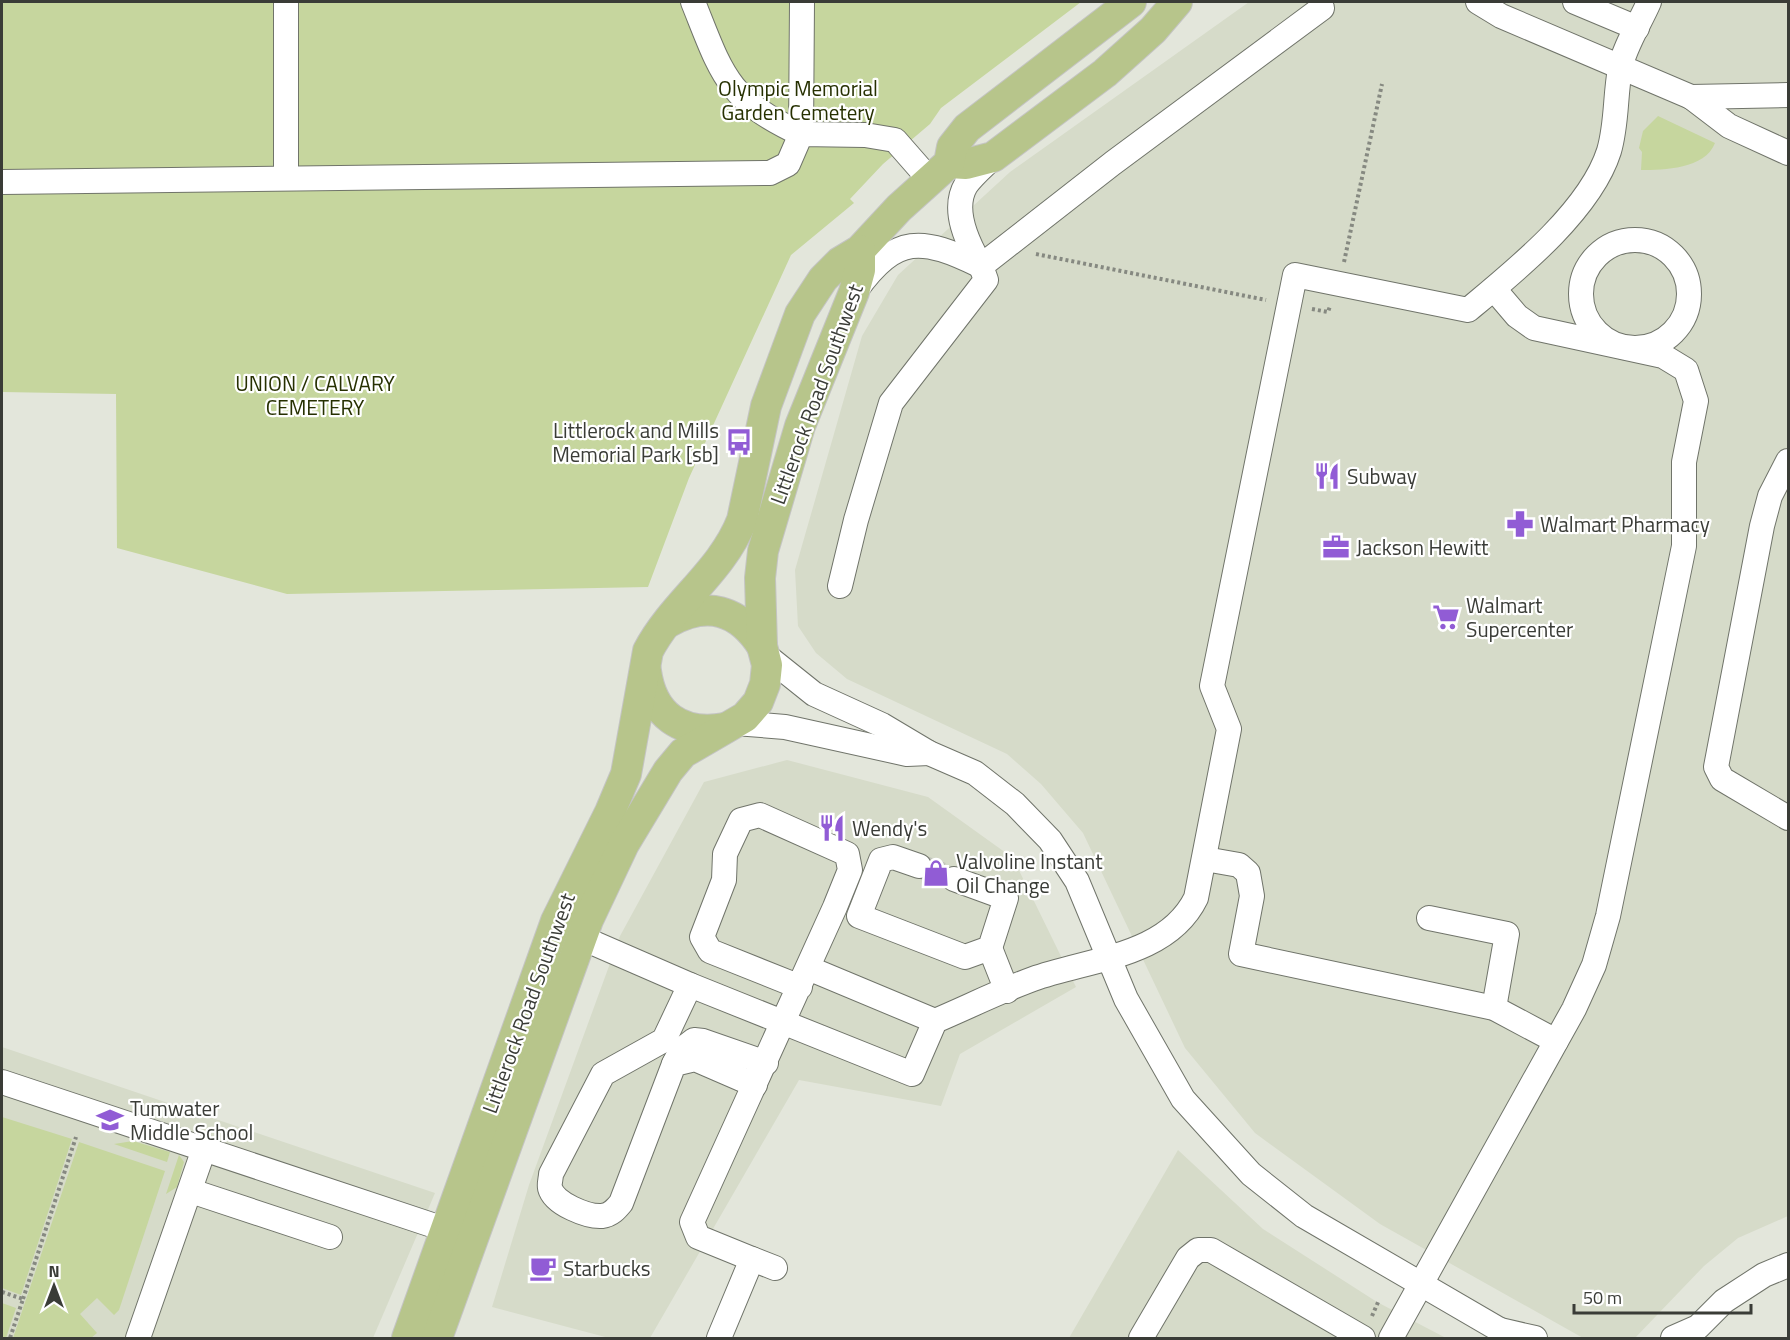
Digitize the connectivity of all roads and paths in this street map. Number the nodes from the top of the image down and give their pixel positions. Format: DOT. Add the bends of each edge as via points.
graph roads {
  1 [pos="286,2"];
  2 [pos="693,2"];
  3 [pos="802,2"];
  4 [pos="1131,2"];
  5 [pos="1177,2"];
  6 [pos="1478,2"];
  7 [pos="1575,2"];
  8 [pos="1649,2"];
  9 [pos="1322,8"];
  10 [pos="1637,28"];
  11 [pos="1620,67"];
  12 [pos="1382,84"];
  13 [pos="1788,95"];
  14 [pos="1691,98"];
  15 [pos="801,134"];
  16 [pos="1788,153"];
  17 [pos="993,157"];
  18 [pos="939,172"];
  19 [pos="286,178"];
  20 [pos="2,182"];
  21 [pos="860,250"];
  22 [pos="1029,252"];
  23 [pos="981,266"];
  24 [pos="1337,284"];
  25 [pos="1494,289"];
  26 [pos="854,292"];
  27 [pos="1289,304"];
  28 [pos="1623,347"];
  29 [pos="1788,461"];
  30 [pos="840,586"];
  31 [pos="669,622"];
  32 [pos="763,650"];
  33 [pos="645,668"];
  34 [pos="732,725"];
  35 [pos="929,753"];
  36 [pos="1788,818"];
  37 [pos="1205,859"];
  38 [pos="918,866"];
  39 [pos="954,879"];
  40 [pos="835,907"];
  41 [pos="859,916"];
  42 [pos="1429,918"];
  43 [pos="582,938"];
  44 [pos="990,948"];
  45 [pos="1110,958"];
  46 [pos="804,977"];
  47 [pos="690,985"];
  48 [pos="1006,990"];
  49 [pos="1494,1008"];
  50 [pos="935,1021"];
  51 [pos="784,1023"];
  52 [pos="1556,1041"];
  53 [pos="766,1063"];
  54 [pos="674,1064"];
  55 [pos="2,1082"];
  56 [pos="755,1085"];
  57 [pos="76,1137"];
  58 [pos="204,1149"];
  59 [pos="190,1191"];
  60 [pos="447,1230"];
  61 [pos="330,1237"];
  62 [pos="752,1259"];
  63 [pos="1788,1265"];
  64 [pos="775,1268"];
  65 [pos="1420,1285"];
  66 [pos="2,1292"];
  67 [pos="23,1299"];
  68 [pos="1696,1333"];
  69 [pos="1505,1334"];
  70 [pos="10,1338"];
  71 [pos="138,1338"];
  72 [pos="407,1338"];
  73 [pos="437,1338"];
  74 [pos="719,1338"];
  75 [pos="1141,1338"];
  76 [pos="1364,1338"];
  77 [pos="1391,1338"];
  78 [pos="1534,1338"];
  79 [pos="1673,1338"];
  1 -- 19 [label="street"];
  2 -- 15 [label="street" via="725,79 746,103"];
  3 -- 15 [label="street"];
  4 -- 18 [label="main road, Littlerock Road Southwest" via="967,128"];
  5 -- 17 [label="main road" via="1153,30 1105,73"];
  6 -- 11 [label="street" via="1501,16"];
  7 -- 10 [label="street"];
  8 -- 10 [label="street"];
  9 -- 23 [label="street" via="1113,162"];
  10 -- 11 [label="street"];
  11 -- 14 [label="street"];
  11 -- 25 [label="street" via="1615,125 1600,174 1588,194"];
  12 -- 24 [label="path"];
  13 -- 14 [label="street"];
  14 -- 16 [label="street" via="1729,126"];
  15 -- 18 [label="street" via="865,135 896,140"];
  15 -- 19 [label="street" via="788,165 770,174"];
  17 -- 18 [label="main road"];
  17 -- 23 [label="street" via="966,186 960,205 968,245"];
  18 -- 21 [label="main road, Littlerock Road Southwest"];
  19 -- 20 [label="street"];
  21 -- 26 [label="main road, Littlerock Road Southwest"];
  21 -- 31 [label="main road, Littlerock Road Southwest" via="823,279 800,314 766,406 735,538"];
  22 -- 27 [label="path"];
  23 -- 26 [label="street" via="942,248 922,245 896,250 875,264"];
  23 -- 30 [label="street" via="986,280 891,403"];
  24 -- 25 [label="street" via="1468,310"];
  24 -- 27 [label="path" via="1328,312"];
  24 -- 27 [label="street" via="1295,275"];
  25 -- 28 [label="street" via="1517,316 1534,328"];
  26 -- 32 [label="main road, Littlerock Road Southwest" via="812,393 772,516 760,579"];
  27 -- 37 [label="street" via="1212,686 1229,729"];
  28 -- 28 [label="street" via="1640,348 1671,335 1688,305 1689,288 1675,257 1643,240 1607,247 1593,259 1580,293 1592,328 1605,340"];
  28 -- 52 [label="street" via="1663,356 1686,370 1696,401 1684,462 1684,546 1608,916 1594,965"];
  29 -- 36 [label="street" via="1770,496 1762,526 1716,767 1722,779"];
  31 -- 32 [label="main road" via="685,613 721,611 745,624"];
  31 -- 33 [label="main road, Littlerock Road Southwest" via="656,635"];
  32 -- 34 [label="main road, Littlerock Road Southwest" via="767,665 758,702"];
  32 -- 35 [label="street" via="814,694 882,725"];
  33 -- 34 [label="main road" via="656,705 671,720 708,731"];
  33 -- 60 [label="main road, Littlerock Road Southwest" via="626,774 556,921"];
  34 -- 35 [label="street" via="785,727 907,754"];
  34 -- 43 [label="main road, Littlerock Road Southwest" via="683,753 668,771 624,844"];
  35 -- 45 [label="street" via="975,773 1015,804 1050,840 1077,881"];
  37 -- 45 [label="street" via="1196,898 1178,925"];
  37 -- 49 [label="street" via="1239,866 1248,873 1252,896 1241,954"];
  38 -- 41 [label="street" via="893,857 881,860"];
  39 -- 44 [label="street" via="1006,898"];
  40 -- 41 [label="street"];
  40 -- 46 [label="street"];
  40 -- 46 [label="street" via="850,870 847,854 760,815 741,820 725,854 724,880 702,937 710,951"];
  41 -- 44 [label="street" via="965,957"];
  42 -- 49 [label="street" via="1507,934"];
  43 -- 47 [label="street"];
  43 -- 73 [label="main road, Littlerock Road Southwest"];
  44 -- 48 [label="street"];
  45 -- 48 [label="street"];
  45 -- 65 [label="street" via="1126,999 1183,1099 1251,1174 1304,1216"];
  46 -- 50 [label="street"];
  46 -- 51 [label="street"];
  47 -- 51 [label="street"];
  47 -- 54 [label="street" via="664,1040 603,1074 551,1174 550,1188 556,1198 590,1215 604,1216 621,1203"];
  48 -- 50 [label="street"];
  49 -- 52 [label="street"];
  50 -- 51 [label="street" via="912,1074"];
  51 -- 53 [label="street"];
  52 -- 65 [label="street"];
  53 -- 54 [label="street" via="694,1040 681,1050"];
  53 -- 56 [label="street"];
  54 -- 56 [label="street" via="694,1059"];
  55 -- 58 [label="street"];
  56 -- 62 [label="street" via="692,1222 698,1238"];
  57 -- 67 [label="path"];
  58 -- 59 [label="street"];
  58 -- 60 [label="street"];
  59 -- 61 [label="street"];
  59 -- 71 [label="street"];
  60 -- 72 [label="main road, Littlerock Road Southwest"];
  62 -- 64 [label="street"];
  62 -- 74 [label="street"];
  63 -- 68 [label="street" via="1764,1275 1724,1301"];
  65 -- 69 [label="street"];
  65 -- 77 [label="street"];
  66 -- 67 [label="path"];
  67 -- 70 [label="path"];
  68 -- 79 [label="street"];
  69 -- 78 [label="street"];
  75 -- 76 [label="street" via="1188,1258 1198,1250 1211,1250"];
}
